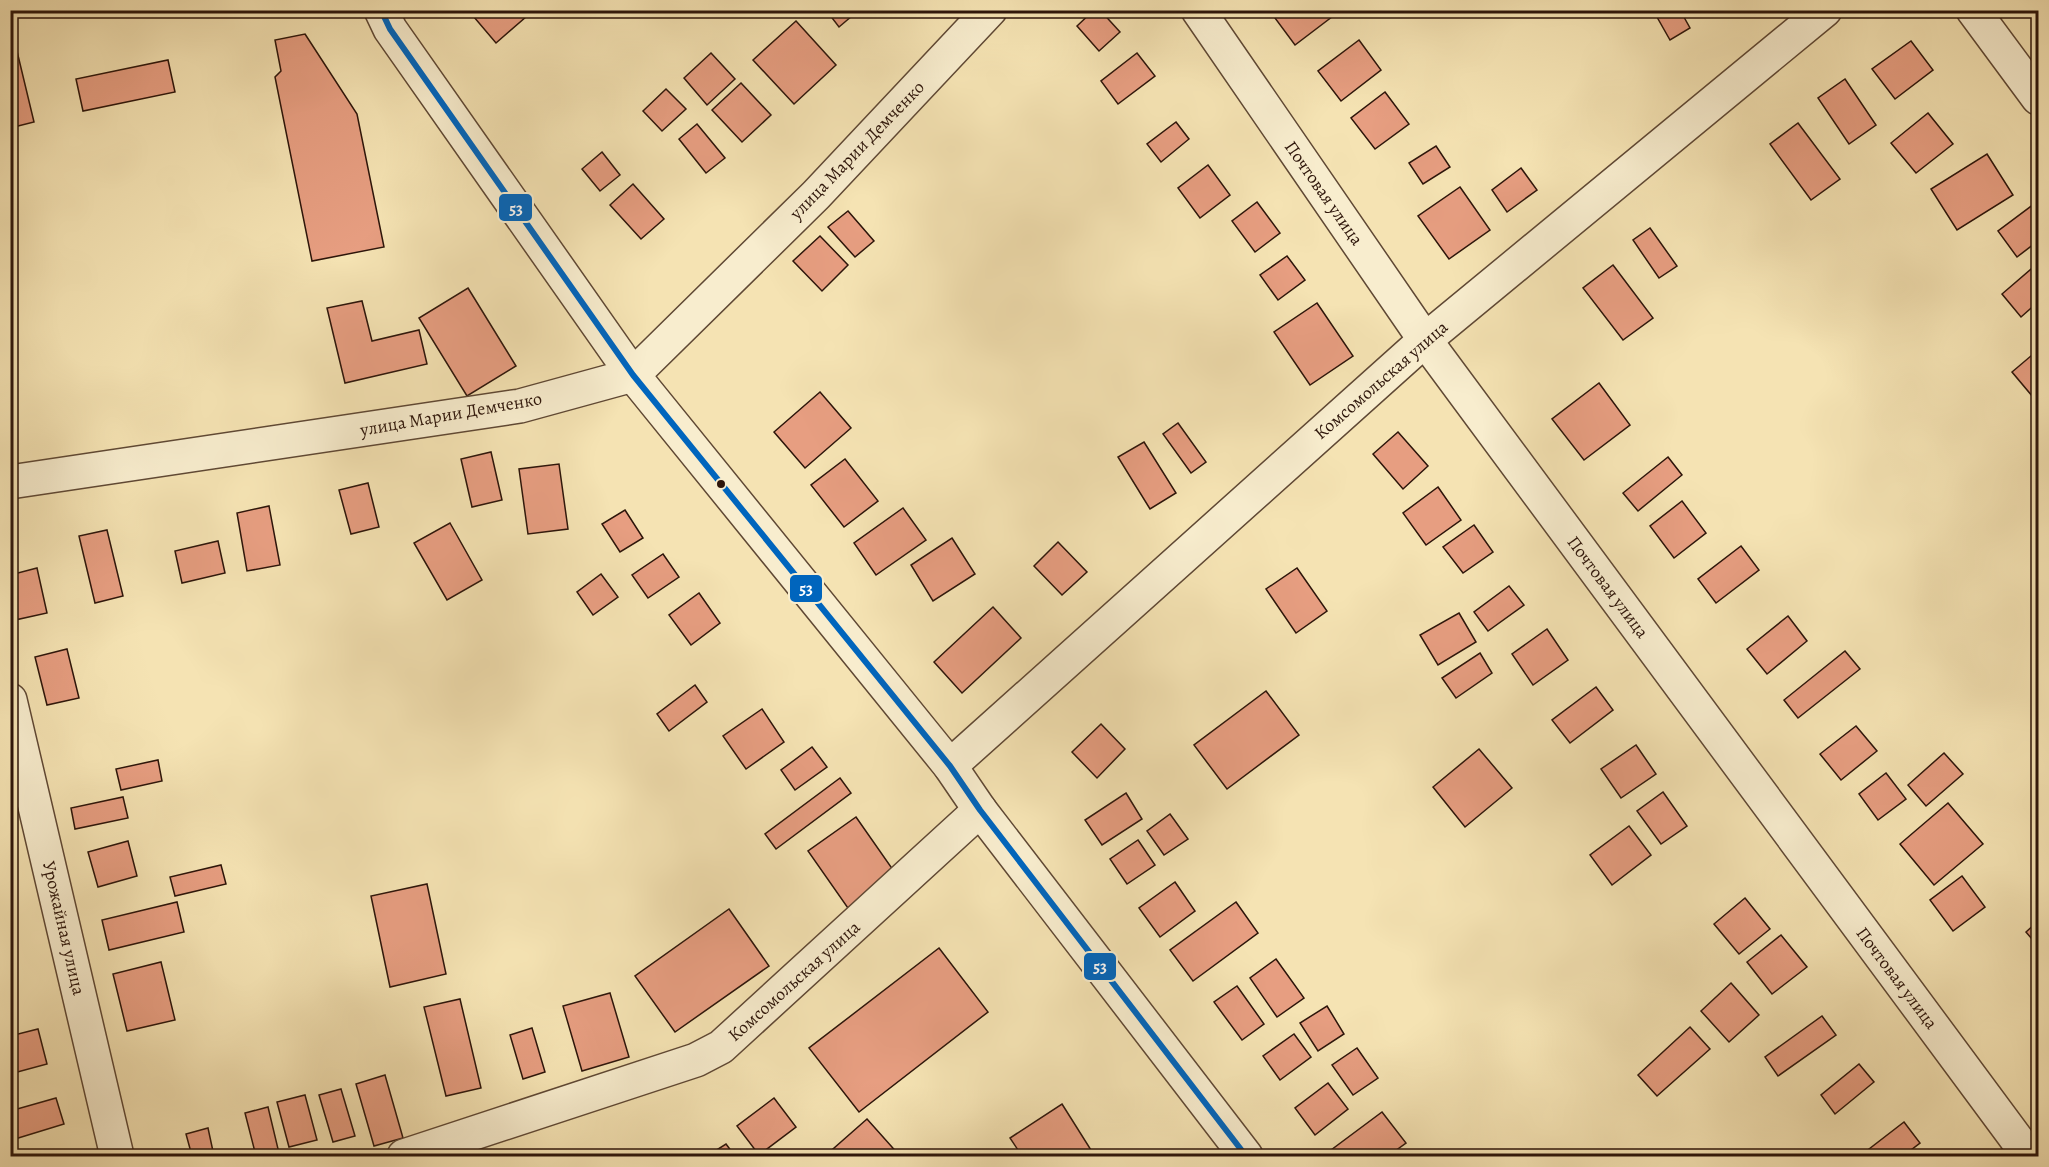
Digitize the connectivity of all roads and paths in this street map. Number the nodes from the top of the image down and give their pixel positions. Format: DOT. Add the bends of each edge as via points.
graph roads {
  1 [pos="381,10"];
  2 [pos="990,10"];
  3 [pos="1198,10"];
  4 [pos="1825,10"];
  5 [pos="1973,10"];
  6 [pos="2038,98"];
  7 [pos="1425,340"];
  8 [pos="633,375"];
  9 [pos="10,482"];
  10 [pos="10,700"];
  11 [pos="950,766"];
  12 [pos="980,810"];
  13 [pos="117,1156"];
  14 [pos="404,1156"];
  15 [pos="1246,1156"];
  16 [pos="2029,1156"];
  1 -- 8 [label="street" via="390,29"];
  2 -- 8 [label="street, улица Марии Демченко" via="816,195"];
  3 -- 7 [label="street, Почтовая улица"];
  4 -- 7 [label="street, Комсомольская улица"];
  5 -- 6 [label="street"];
  7 -- 11 [label="street, Комсомольская улица"];
  7 -- 16 [label="street, Почтовая улица"];
  8 -- 9 [label="street, улица Марии Демченко" via="520,406"];
  8 -- 11 [label="street"];
  10 -- 13 [label="street, Урожайная улица"];
  11 -- 12 [label="street"];
  12 -- 14 [label="street, Комсомольская улица" via="721,1047 696,1060"];
  12 -- 15 [label="street"];
}
